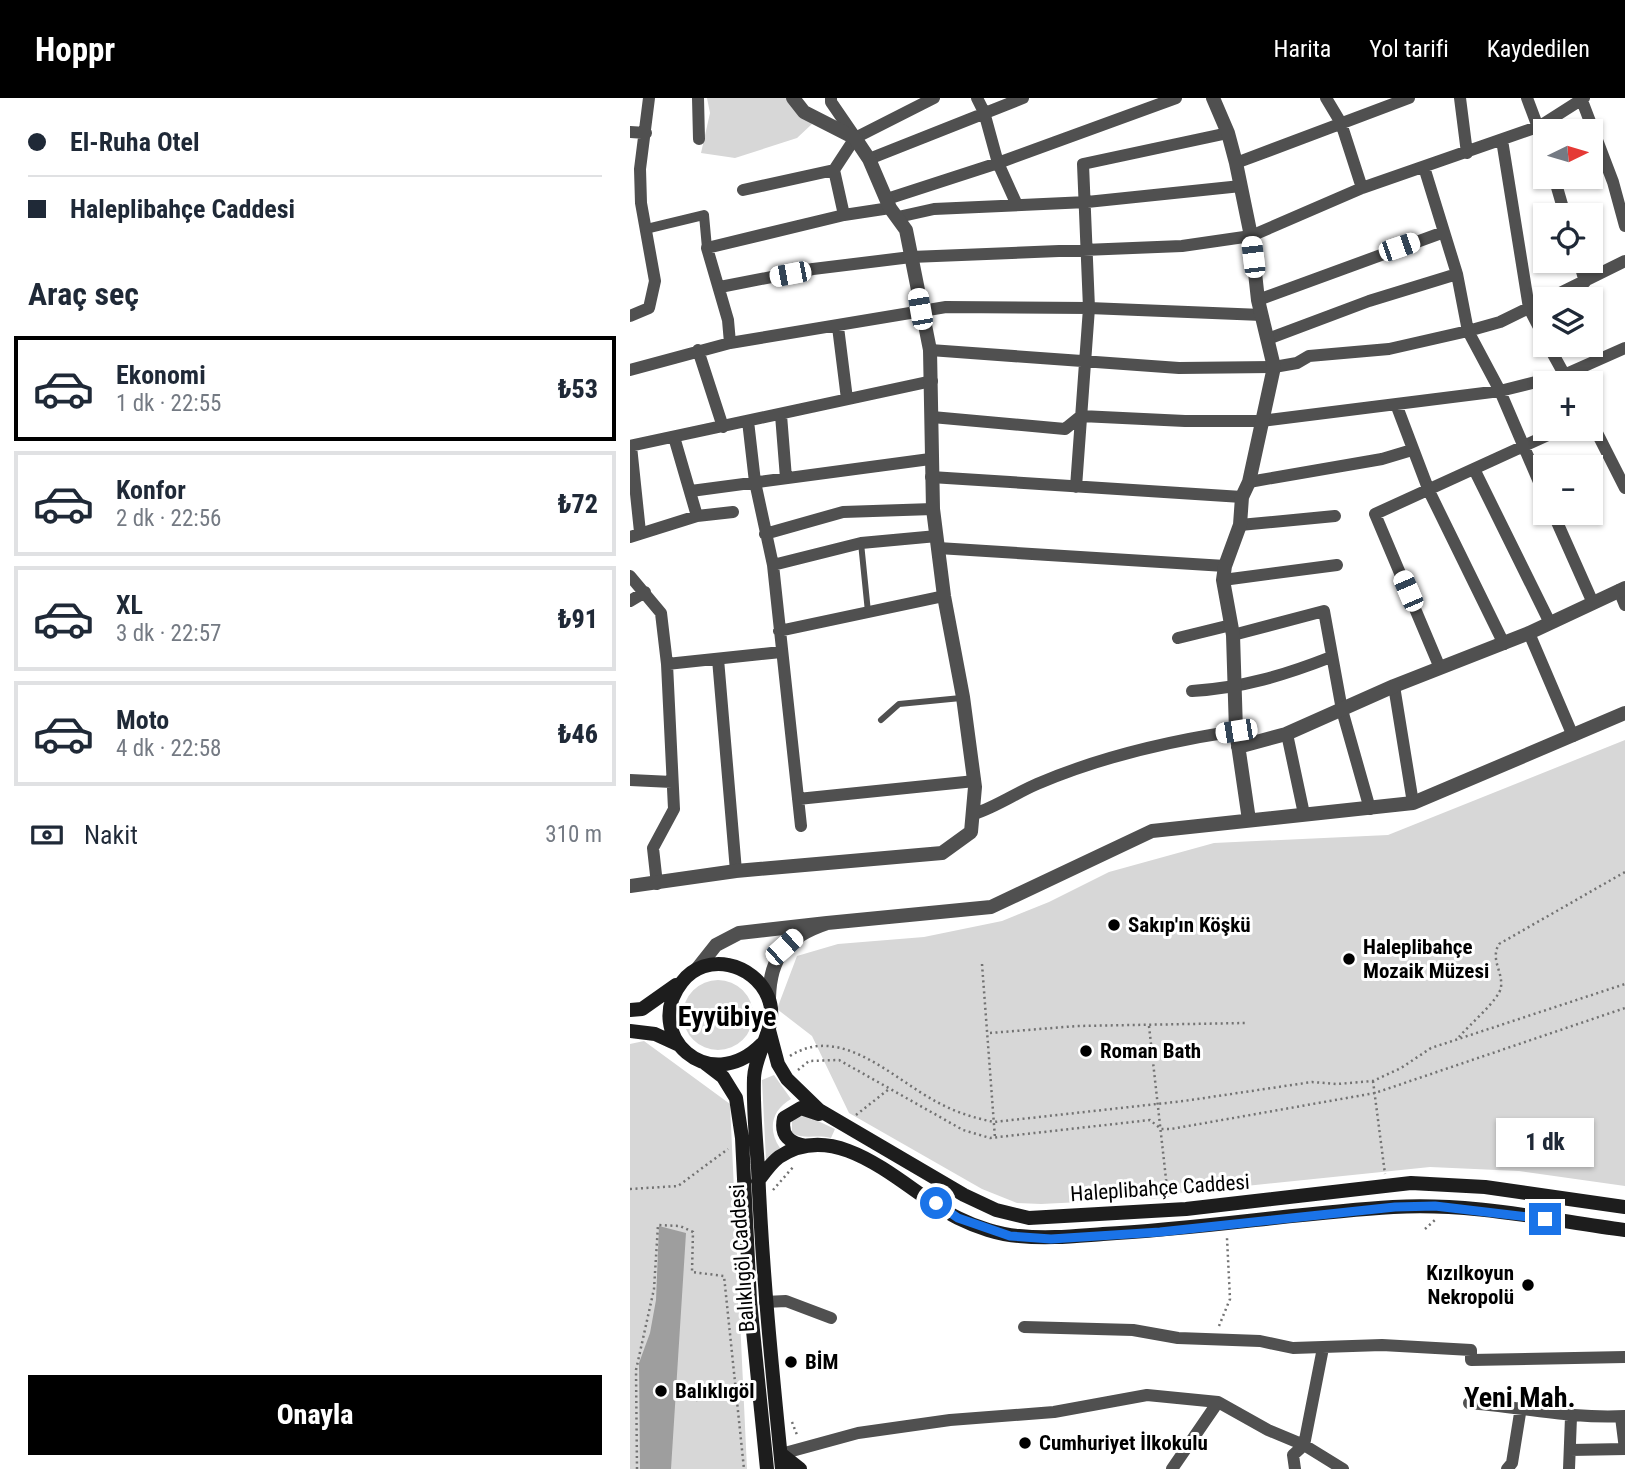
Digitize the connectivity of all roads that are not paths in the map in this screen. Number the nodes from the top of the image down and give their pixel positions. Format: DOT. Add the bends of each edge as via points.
graph roads {
  1 [pos="649,98"];
  2 [pos="698,98"];
  3 [pos="793,98"];
  4 [pos="831,98"];
  5 [pos="934,98"];
  6 [pos="977,98"];
  7 [pos="1023,98"];
  8 [pos="1176,98"];
  9 [pos="1326,98"];
  10 [pos="1409,98"];
  11 [pos="1460,98"];
  12 [pos="1527,98"];
  13 [pos="1582,98"];
  14 [pos="1217,99"];
  15 [pos="984,112"];
  16 [pos="1537,119"];
  17 [pos="1550,119"];
  18 [pos="1341,123"];
  19 [pos="1533,129"];
  20 [pos="630,132"];
  21 [pos="646,132"];
  22 [pos="1228,133"];
  23 [pos="855,138"];
  24 [pos="699,139"];
  25 [pos="1502,141"];
  26 [pos="1467,153"];
  27 [pos="869,159"];
  28 [pos="636,160"];
  29 [pos="999,163"];
  30 [pos="1236,163"];
  31 [pos="1424,167"];
  32 [pos="834,170"];
  33 [pos="1241,186"];
  34 [pos="1363,188"];
  35 [pos="743,190"];
  36 [pos="1087,202"];
  37 [pos="1017,205"];
  38 [pos="892,208"];
  39 [pos="844,215"];
  40 [pos="1625,226"];
  41 [pos="646,229"];
  42 [pos="1444,232"];
  43 [pos="1251,236"];
  44 [pos="707,248"];
  45 [pos="1088,250"];
  46 [pos="912,257"];
  47 [pos="1625,261"];
  48 [pos="1582,273"];
  49 [pos="1457,274"];
  50 [pos="1585,282"];
  51 [pos="720,287"];
  52 [pos="1574,287"];
  53 [pos="1533,306"];
  54 [pos="1260,307"];
  55 [pos="1089,308"];
  56 [pos="1530,308"];
  57 [pos="920,309"];
  58 [pos="1533,314"];
  59 [pos="630,316"];
  60 [pos="838,327"];
  61 [pos="1468,331"];
  62 [pos="1268,339"];
  63 [pos="730,343"];
  64 [pos="1625,348"];
  65 [pos="698,350"];
  66 [pos="930,350"];
  67 [pos="1086,361"];
  68 [pos="1274,367"];
  69 [pos="630,370"];
  70 [pos="1581,371"];
  71 [pos="932,381"];
  72 [pos="1533,385"];
  73 [pos="1500,391"];
  74 [pos="847,399"];
  75 [pos="1396,404"];
  76 [pos="780,415"];
  77 [pos="1081,416"];
  78 [pos="932,417"];
  79 [pos="1261,421"];
  80 [pos="748,422"];
  81 [pos="723,427"];
  82 [pos="674,436"];
  83 [pos="1537,441"];
  84 [pos="1601,441"];
  85 [pos="630,446"];
  86 [pos="1523,448"];
  87 [pos="1412,450"];
  88 [pos="930,458"];
  89 [pos="1474,469"];
  90 [pos="1533,470"];
  91 [pos="931,477"];
  92 [pos="786,478"];
  93 [pos="755,482"];
  94 [pos="1249,482"];
  95 [pos="1076,487"];
  96 [pos="1625,488"];
  97 [pos="691,491"];
  98 [pos="1429,491"];
  99 [pos="1242,497"];
  100 [pos="933,509"];
  101 [pos="733,512"];
  102 [pos="697,516"];
  103 [pos="1335,516"];
  104 [pos="1240,525"];
  105 [pos="1558,525"];
  106 [pos="635,534"];
  107 [pos="765,534"];
  108 [pos="937,542"];
  109 [pos="861,544"];
  110 [pos="773,565"];
  111 [pos="1337,565"];
  112 [pos="1224,573"];
  113 [pos="630,576"];
  114 [pos="1622,589"];
  115 [pos="645,592"];
  116 [pos="944,596"];
  117 [pos="630,601"];
  118 [pos="1593,603"];
  119 [pos="1625,605"];
  120 [pos="868,614"];
  121 [pos="1550,623"];
  122 [pos="1232,630"];
  123 [pos="779,631"];
  124 [pos="1529,633"];
  125 [pos="1178,638"];
  126 [pos="1504,643"];
  127 [pos="782,652"];
  128 [pos="1331,657"];
  129 [pos="718,659"];
  130 [pos="667,664"];
  131 [pos="1440,668"];
  132 [pos="1394,686"];
  133 [pos="1233,688"];
  134 [pos="1192,691"];
  135 [pos="963,697"];
  136 [pos="1342,710"];
  137 [pos="1625,713"];
  138 [pos="881,720"];
  139 [pos="1236,731"];
  140 [pos="1287,734"];
  141 [pos="1573,736"];
  142 [pos="1238,747"];
  143 [pos="630,780"];
  144 [pos="975,781"];
  145 [pos="672,782"];
  146 [pos="798,799"];
  147 [pos="1413,803"];
  148 [pos="1370,810"];
  149 [pos="974,814"];
  150 [pos="1304,814"];
  151 [pos="1248,820"];
  152 [pos="801,826"];
  153 [pos="736,871"];
  154 [pos="657,884"];
  155 [pos="630,886"];
  156 [pos="827,923"];
  157 [pos="697,969"];
  158 [pos="683,980"];
  159 [pos="769,998"];
  160 [pos="630,1010"];
  161 [pos="769,1030"];
  162 [pos="630,1031"];
  163 [pos="679,1045"];
  164 [pos="762,1045"];
  165 [pos="705,1064"];
  166 [pos="842,1125"];
  167 [pos="811,1147"];
  168 [pos="758,1181"];
  169 [pos="1625,1207"];
  170 [pos="1625,1230"];
  171 [pos="765,1302"];
  172 [pos="831,1318"];
  173 [pos="1024,1327"];
  174 [pos="1323,1348"];
  175 [pos="1625,1357"];
  176 [pos="1218,1402"];
  177 [pos="1469,1404"];
  178 [pos="1521,1407"];
  179 [pos="1623,1416"];
  180 [pos="1571,1417"];
  181 [pos="1304,1445"];
  182 [pos="1625,1449"];
  183 [pos="1570,1450"];
  184 [pos="782,1462"];
  185 [pos="767,1469"];
  186 [pos="800,1469"];
  187 [pos="1172,1469"];
  188 [pos="1295,1469"];
  189 [pos="1343,1469"];
  190 [pos="1507,1469"];
  191 [pos="1569,1469"];
  1 -- 21 [label="street"];
  2 -- 24 [label="street"];
  3 -- 23 [label="street" via="804,112"];
  4 -- 23 [label="street"];
  5 -- 23 [label="street"];
  6 -- 15 [label="street"];
  7 -- 15 [label="street"];
  8 -- 29 [label="street"];
  9 -- 18 [label="street"];
  10 -- 18 [label="street"];
  11 -- 26 [label="street"];
  12 -- 16 [label="street"];
  13 -- 17 [label="street"];
  13 -- 40 [label="street"];
  14 -- 22 [label="street"];
  15 -- 27 [label="street"];
  15 -- 29 [label="street"];
  18 -- 30 [label="street"];
  18 -- 34 [label="street"];
  19 -- 25 [label="street"];
  20 -- 21 [label="street"];
  21 -- 28 [label="street"];
  22 -- 30 [label="street"];
  22 -- 36 [label="street" via="1083,164"];
  23 -- 27 [label="street"];
  23 -- 32 [label="street"];
  25 -- 26 [label="street"];
  25 -- 56 [label="street"];
  26 -- 31 [label="street"];
  27 -- 38 [label="street"];
  28 -- 41 [label="street"];
  29 -- 37 [label="street"];
  29 -- 38 [label="street"];
  30 -- 33 [label="street"];
  31 -- 34 [label="street"];
  31 -- 42 [label="street"];
  32 -- 35 [label="street"];
  32 -- 39 [label="street"];
  33 -- 36 [label="street"];
  33 -- 43 [label="street"];
  34 -- 43 [label="street"];
  36 -- 37 [label="street"];
  36 -- 45 [label="street"];
  37 -- 38 [label="street"];
  38 -- 39 [label="street"];
  38 -- 46 [label="street" via="906,230"];
  39 -- 44 [label="street"];
  41 -- 44 [label="street" via="704,215"];
  41 -- 59 [label="street" via="655,281 649,308"];
  42 -- 49 [label="street"];
  42 -- 54 [label="street"];
  43 -- 45 [label="street" via="1182,246"];
  43 -- 54 [label="street"];
  44 -- 51 [label="street"];
  45 -- 46 [label="street"];
  45 -- 55 [label="street"];
  46 -- 51 [label="street"];
  46 -- 57 [label="street"];
  47 -- 50 [label="street"];
  48 -- 50 [label="street"];
  49 -- 61 [label="street"];
  49 -- 62 [label="street"];
  50 -- 52 [label="street"];
  51 -- 63 [label="street"];
  53 -- 56 [label="street"];
  54 -- 55 [label="street"];
  54 -- 62 [label="street"];
  55 -- 57 [label="street"];
  55 -- 67 [label="street"];
  56 -- 58 [label="street"];
  56 -- 61 [label="street"];
  57 -- 60 [label="street"];
  57 -- 66 [label="street"];
  60 -- 63 [label="street"];
  60 -- 74 [label="street"];
  61 -- 68 [label="street" via="1389,349 1309,356"];
  61 -- 73 [label="street"];
  62 -- 68 [label="street"];
  63 -- 65 [label="street"];
  64 -- 70 [label="street"];
  65 -- 69 [label="street"];
  65 -- 81 [label="street"];
  66 -- 67 [label="street"];
  66 -- 71 [label="street"];
  67 -- 68 [label="street" via="1179,368"];
  67 -- 77 [label="street"];
  68 -- 79 [label="street"];
  71 -- 74 [label="street"];
  71 -- 78 [label="street"];
  72 -- 73 [label="street"];
  73 -- 75 [label="street"];
  73 -- 86 [label="street"];
  74 -- 76 [label="street"];
  75 -- 79 [label="street"];
  75 -- 87 [label="street"];
  76 -- 80 [label="street"];
  76 -- 92 [label="street"];
  77 -- 78 [label="street" via="1065,429"];
  77 -- 79 [label="street"];
  77 -- 95 [label="street"];
  78 -- 88 [label="street"];
  79 -- 94 [label="street"];
  80 -- 81 [label="street"];
  80 -- 93 [label="street"];
  81 -- 82 [label="street"];
  82 -- 85 [label="street"];
  82 -- 97 [label="street"];
  83 -- 86 [label="street"];
  84 -- 96 [label="street"];
  85 -- 106 [label="street"];
  86 -- 89 [label="street"];
  86 -- 90 [label="street"];
  87 -- 94 [label="street"];
  87 -- 98 [label="street"];
  88 -- 91 [label="street"];
  88 -- 92 [label="street"];
  89 -- 98 [label="street"];
  89 -- 121 [label="street"];
  91 -- 95 [label="street"];
  91 -- 100 [label="street"];
  92 -- 93 [label="street"];
  93 -- 97 [label="street"];
  93 -- 107 [label="street"];
  94 -- 99 [label="street"];
  95 -- 99 [label="street"];
  97 -- 102 [label="street"];
  98 -- 126 [label="street"];
  98 -- 131 [label="street" via="1375,514"];
  99 -- 104 [label="street"];
  100 -- 107 [label="street" via="843,512"];
  100 -- 108 [label="street"];
  101 -- 102 [label="street"];
  102 -- 106 [label="street"];
  103 -- 104 [label="street"];
  104 -- 112 [label="street"];
  105 -- 118 [label="street"];
  107 -- 110 [label="street"];
  108 -- 109 [label="street"];
  108 -- 112 [label="street"];
  108 -- 116 [label="street"];
  109 -- 110 [label="street"];
  109 -- 120 [label="lane"];
  110 -- 123 [label="street"];
  111 -- 112 [label="street"];
  112 -- 122 [label="street"];
  113 -- 115 [label="street"];
  114 -- 118 [label="street"];
  114 -- 119 [label="street"];
  115 -- 117 [label="street"];
  115 -- 130 [label="street" via="661,613"];
  116 -- 120 [label="street"];
  116 -- 135 [label="street"];
  118 -- 121 [label="street"];
  120 -- 123 [label="street"];
  121 -- 124 [label="street"];
  122 -- 125 [label="street"];
  122 -- 128 [label="street" via="1324,611"];
  122 -- 133 [label="street"];
  123 -- 127 [label="street"];
  124 -- 126 [label="street"];
  124 -- 141 [label="street"];
  126 -- 131 [label="street"];
  127 -- 129 [label="street"];
  127 -- 146 [label="street"];
  128 -- 133 [label="street"];
  128 -- 136 [label="street"];
  129 -- 130 [label="street"];
  129 -- 153 [label="street"];
  130 -- 145 [label="street"];
  131 -- 132 [label="street"];
  132 -- 136 [label="street"];
  132 -- 147 [label="street"];
  133 -- 134 [label="street"];
  133 -- 139 [label="street"];
  135 -- 138 [label="lane" via="899,704"];
  135 -- 144 [label="street"];
  136 -- 140 [label="street"];
  136 -- 148 [label="street"];
  137 -- 141 [label="street"];
  139 -- 142 [label="street"];
  139 -- 149 [label="street" via="1125,754 1037,784"];
  140 -- 142 [label="street"];
  140 -- 150 [label="street"];
  141 -- 147 [label="street"];
  142 -- 151 [label="street"];
  143 -- 145 [label="street"];
  144 -- 146 [label="street"];
  144 -- 149 [label="street"];
  145 -- 154 [label="street" via="674,809 653,848"];
  146 -- 152 [label="street"];
  147 -- 148 [label="street"];
  148 -- 150 [label="street"];
  149 -- 153 [label="street" via="971,832 942,853"];
  150 -- 151 [label="street"];
  151 -- 156 [label="street" via="1152,831 991,907"];
  153 -- 154 [label="street"];
  154 -- 155 [label="street"];
  156 -- 157 [label="street" via="739,933 716,945"];
  156 -- 159 [label="street" via="802,931 784,947 773,965"];
  157 -- 158 [label="main road"];
  157 -- 159 [label="main road" via="714,964 747,971"];
  158 -- 160 [label="main road" via="642,1009"];
  158 -- 163 [label="main road" via="670,1012"];
  159 -- 161 [label="main road"];
  161 -- 164 [label="main road"];
  161 -- 166 [label="main road, Haleplibahçe Caddesi" via="787,1079"];
  162 -- 163 [label="main road" via="655,1034"];
  163 -- 165 [label="main road"];
  164 -- 165 [label="main road" via="737,1063"];
  164 -- 168 [label="main road, Balıklıgöl Caddesi" via="754,1076"];
  165 -- 185 [label="main road, Balıklıgöl Caddesi" via="723,1077 736,1098"];
  166 -- 167 [label="main road" via="801,1108 784,1118 788,1139"];
  166 -- 169 [label="main road, Haleplibahçe Caddesi" via="996,1210 1029,1218 1170,1210 1411,1183 1485,1187"];
  167 -- 168 [label="main road, Haleplibahçe Caddesi" via="778,1158"];
  167 -- 170 [label="main road, Haleplibahçe Caddesi" via="844,1149 958,1218 1010,1236 1051,1239 1435,1206"];
  168 -- 171 [label="main road, Balıklıgöl Caddesi"];
  171 -- 172 [label="street" via="786,1301"];
  171 -- 184 [label="main road, Balıklıgöl Caddesi"];
  173 -- 174 [label="street" via="1133,1330"];
  174 -- 175 [label="street" via="1382,1345 1471,1350 1471,1360"];
  174 -- 181 [label="street"];
  176 -- 181 [label="street"];
  176 -- 184 [label="street" via="1138,1396 1055,1412 950,1420 869,1432 802,1449"];
  176 -- 187 [label="street"];
  177 -- 178 [label="street"];
  178 -- 180 [label="street"];
  178 -- 190 [label="street"];
  179 -- 180 [label="street"];
  179 -- 182 [label="street"];
  180 -- 183 [label="street"];
  181 -- 188 [label="street" via="1293,1455"];
  181 -- 189 [label="street"];
  182 -- 183 [label="street"];
  183 -- 191 [label="street"];
  184 -- 186 [label="main road"];
}
